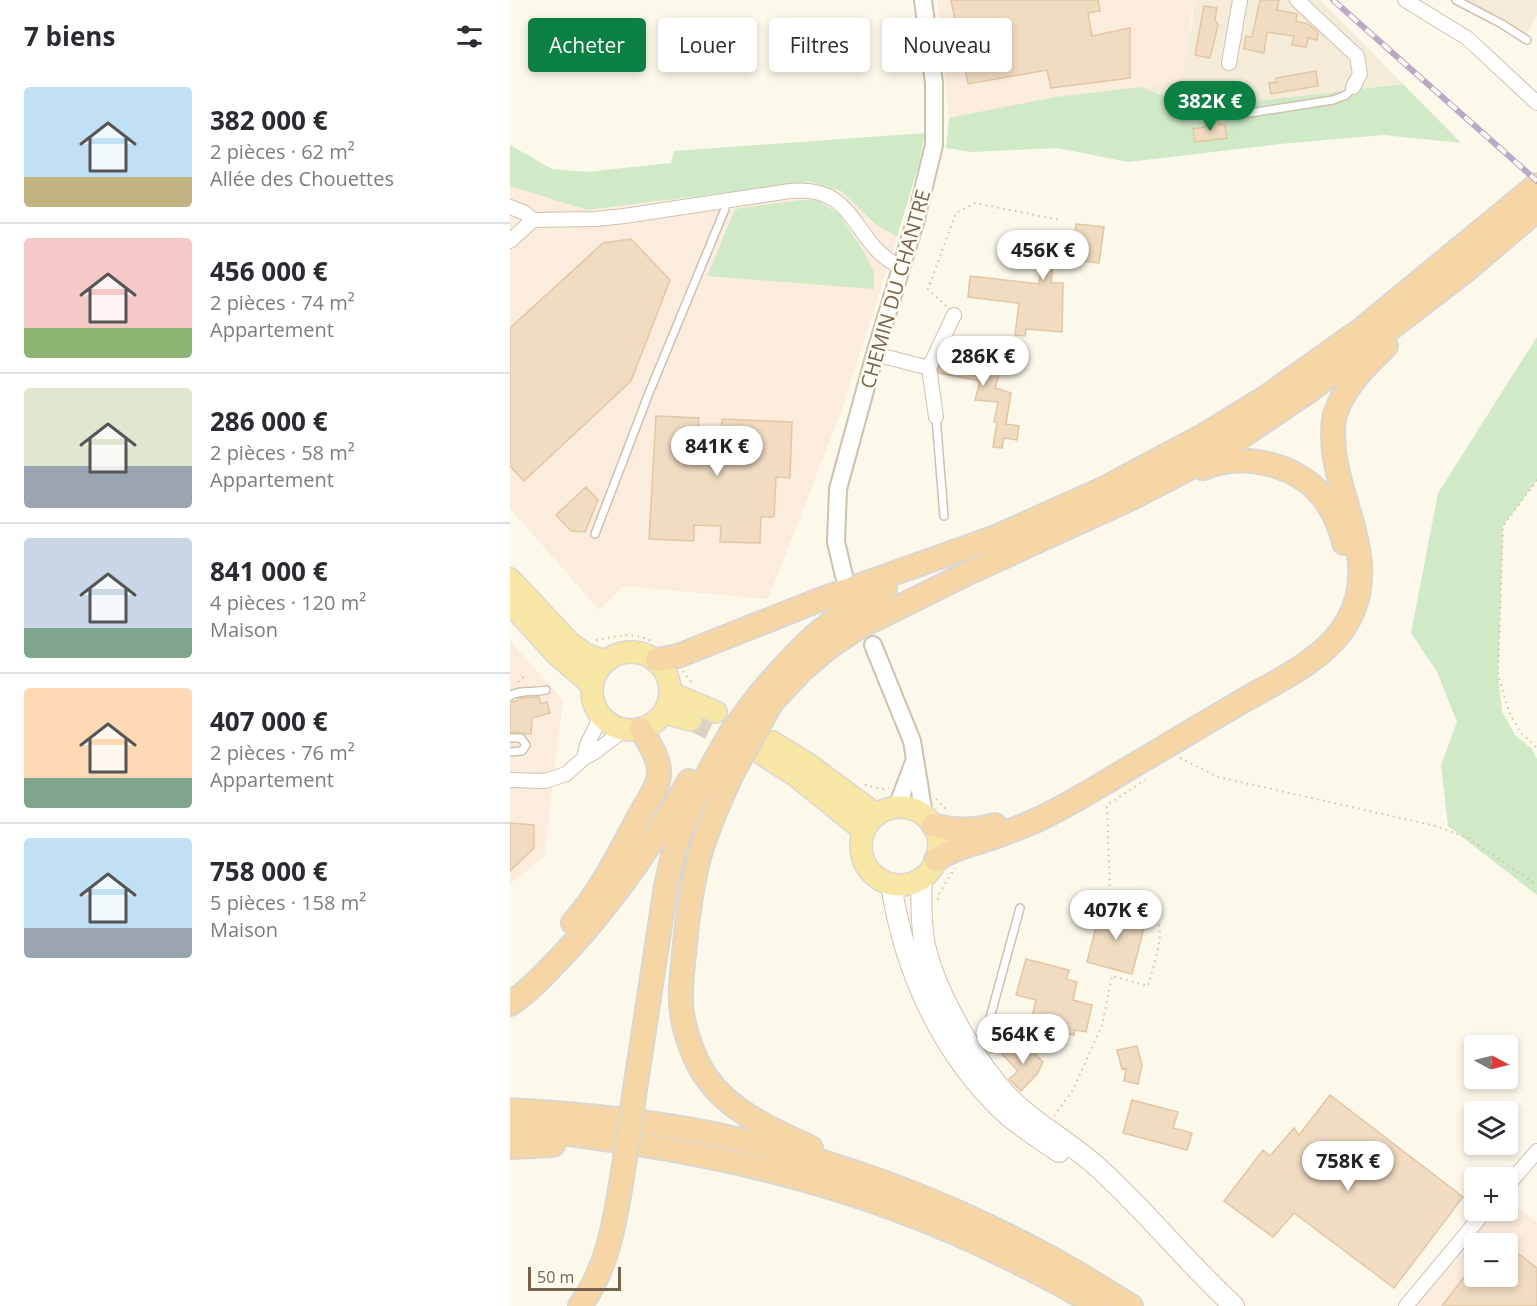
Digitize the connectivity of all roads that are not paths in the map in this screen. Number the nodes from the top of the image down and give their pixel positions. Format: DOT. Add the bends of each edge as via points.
graph roads {
  1 [pos="923,0"];
  2 [pos="1240,0"];
  3 [pos="1297,0"];
  4 [pos="1405,0"];
  5 [pos="1456,0"];
  6 [pos="1527,39"];
  7 [pos="1229,63"];
  8 [pos="1353,87"];
  9 [pos="1537,103"];
  10 [pos="1250,113"];
  11 [pos="725,201"];
  12 [pos="1532,201"];
  13 [pos="510,207"];
  14 [pos="533,220"];
  15 [pos="510,242"];
  16 [pos="901,267"];
  17 [pos="1465,271"];
  18 [pos="954,315"];
  19 [pos="875,354"];
  20 [pos="929,368"];
  21 [pos="936,417"];
  22 [pos="1132,498"];
  23 [pos="944,516"];
  24 [pos="595,534"];
  25 [pos="967,548"];
  26 [pos="844,576"];
  27 [pos="510,579"];
  28 [pos="510,603"];
  29 [pos="873,645"];
  30 [pos="663,653"];
  31 [pos="605,661"];
  32 [pos="592,685"];
  33 [pos="546,690"];
  34 [pos="671,693"];
  35 [pos="510,696"];
  36 [pos="761,696"];
  37 [pos="716,712"];
  38 [pos="664,713"];
  39 [pos="601,716"];
  40 [pos="691,720"];
  41 [pos="633,729"];
  42 [pos="510,738"];
  43 [pos="767,748"];
  44 [pos="510,752"];
  45 [pos="584,758"];
  46 [pos="718,767"];
  47 [pos="510,780"];
  48 [pos="913,787"];
  49 [pos="928,820"];
  50 [pos="875,826"];
  51 [pos="960,839"];
  52 [pos="936,860"];
  53 [pos="922,878"];
  54 [pos="891,884"];
  55 [pos="1020,908"];
  56 [pos="510,989"];
  57 [pos="510,1004"];
  58 [pos="936,1024"];
  59 [pos="972,1049"];
  60 [pos="510,1110"];
  61 [pos="510,1129"];
  62 [pos="510,1147"];
  63 [pos="1537,1151"];
  64 [pos="693,1152"];
  65 [pos="629,1165"];
  66 [pos="1518,1173"];
  67 [pos="888,1184"];
  68 [pos="1124,1194"];
  69 [pos="1477,1221"];
  70 [pos="1228,1301"];
  71 [pos="580,1306"];
  72 [pos="595,1306"];
  73 [pos="1097,1306"];
  74 [pos="1131,1306"];
  75 [pos="1406,1306"];
  1 -- 16 [label="street, CHEMIN DU CHANTRE" via="934,83 934,145"];
  2 -- 7 [label="street"];
  3 -- 8 [label="street" via="1357,56 1360,74"];
  4 -- 9 [label="street" via="1467,38"];
  5 -- 6 [label="lane"];
  8 -- 10 [label="lane" via="1334,100"];
  11 -- 14 [label="street" via="605,218"];
  11 -- 16 [label="street" via="800,190 821,193 840,203 881,255"];
  11 -- 24 [label="lane"];
  12 -- 17 [label="highway"];
  12 -- 25 [label="highway" via="1265,398 1106,488"];
  13 -- 14 [label="street"];
  14 -- 15 [label="street"];
  16 -- 19 [label="street, CHEMIN DU CHANTRE"];
  17 -- 22 [label="highway" via="1309,392 1214,455"];
  17 -- 51 [label="highway" via="1370,360 1346,392 1335,416 1336,470 1361,561 1357,602 1334,640 1296,670 1058,809 1014,830"];
  18 -- 20 [label="street"];
  19 -- 20 [label="street"];
  19 -- 26 [label="street, CHEMIN DU CHANTRE" via="838,489 836,542"];
  20 -- 21 [label="street"];
  21 -- 23 [label="lane"];
  22 -- 36 [label="highway" via="857,628"];
  22 -- 51 [label="highway" via="1225,461 1262,462 1295,475 1326,501 1344,540 1347,576 1336,614 1312,644 1285,664 1045,803"];
  25 -- 30 [label="highway"];
  25 -- 36 [label="highway" via="866,598 814,635"];
  27 -- 31 [label="main road" via="570,644"];
  28 -- 32 [label="main road" via="557,655"];
  29 -- 48 [label="street" via="912,741"];
  30 -- 31 [label="main road" via="622,652"];
  30 -- 34 [label="main road"];
  31 -- 32 [label="main road"];
  32 -- 39 [label="main road" via="593,702"];
  33 -- 35 [label="lane" via="515,692"];
  34 -- 37 [label="main road"];
  34 -- 38 [label="main road"];
  36 -- 46 [label="highway, bridge" via="744,738"];
  38 -- 40 [label="main road"];
  38 -- 41 [label="main road" via="650,726"];
  39 -- 41 [label="main road"];
  39 -- 45 [label="street"];
  41 -- 45 [label="street"];
  41 -- 56 [label="highway" via="654,752 659,776 619,854 583,912"];
  42 -- 44 [label="lane" via="521,738 526,746 522,751"];
  43 -- 50 [label="main road" via="808,764"];
  45 -- 47 [label="street" via="566,774 545,782"];
  46 -- 57 [label="highway" via="657,837 581,936"];
  46 -- 65 [label="highway" via="681,874"];
  46 -- 67 [label="highway" via="716,809 700,855 681,982 681,1012 688,1036 706,1077 720,1094 758,1123"];
  48 -- 49 [label="street"];
  48 -- 50 [label="street"];
  49 -- 50 [label="main road" via="911,808"];
  49 -- 51 [label="highway"];
  49 -- 52 [label="main road" via="938,842"];
  50 -- 54 [label="main road" via="870,870"];
  51 -- 52 [label="highway"];
  52 -- 53 [label="main road"];
  53 -- 54 [label="main road" via="902,885"];
  53 -- 59 [label="main road" via="927,952 949,1008"];
  54 -- 58 [label="main road" via="901,937"];
  55 -- 59 [label="lane" via="987,1028"];
  58 -- 59 [label="lane" via="964,1055"];
  58 -- 68 [label="main road" via="1003,1111"];
  59 -- 68 [label="main road" via="1017,1106 1093,1163"];
  60 -- 67 [label="highway" via="584,1114 711,1134 809,1158"];
  61 -- 64 [label="highway"];
  62 -- 64 [label="highway" via="542,1144"];
  63 -- 66 [label="street"];
  64 -- 73 [label="highway" via="802,1178 894,1207 981,1244"];
  65 -- 71 [label="highway" via="601,1268"];
  65 -- 72 [label="highway" via="620,1250 609,1284"];
  67 -- 74 [label="highway" via="951,1209 1047,1256"];
  68 -- 70 [label="main road"];
  69 -- 75 [label="street"];
}
